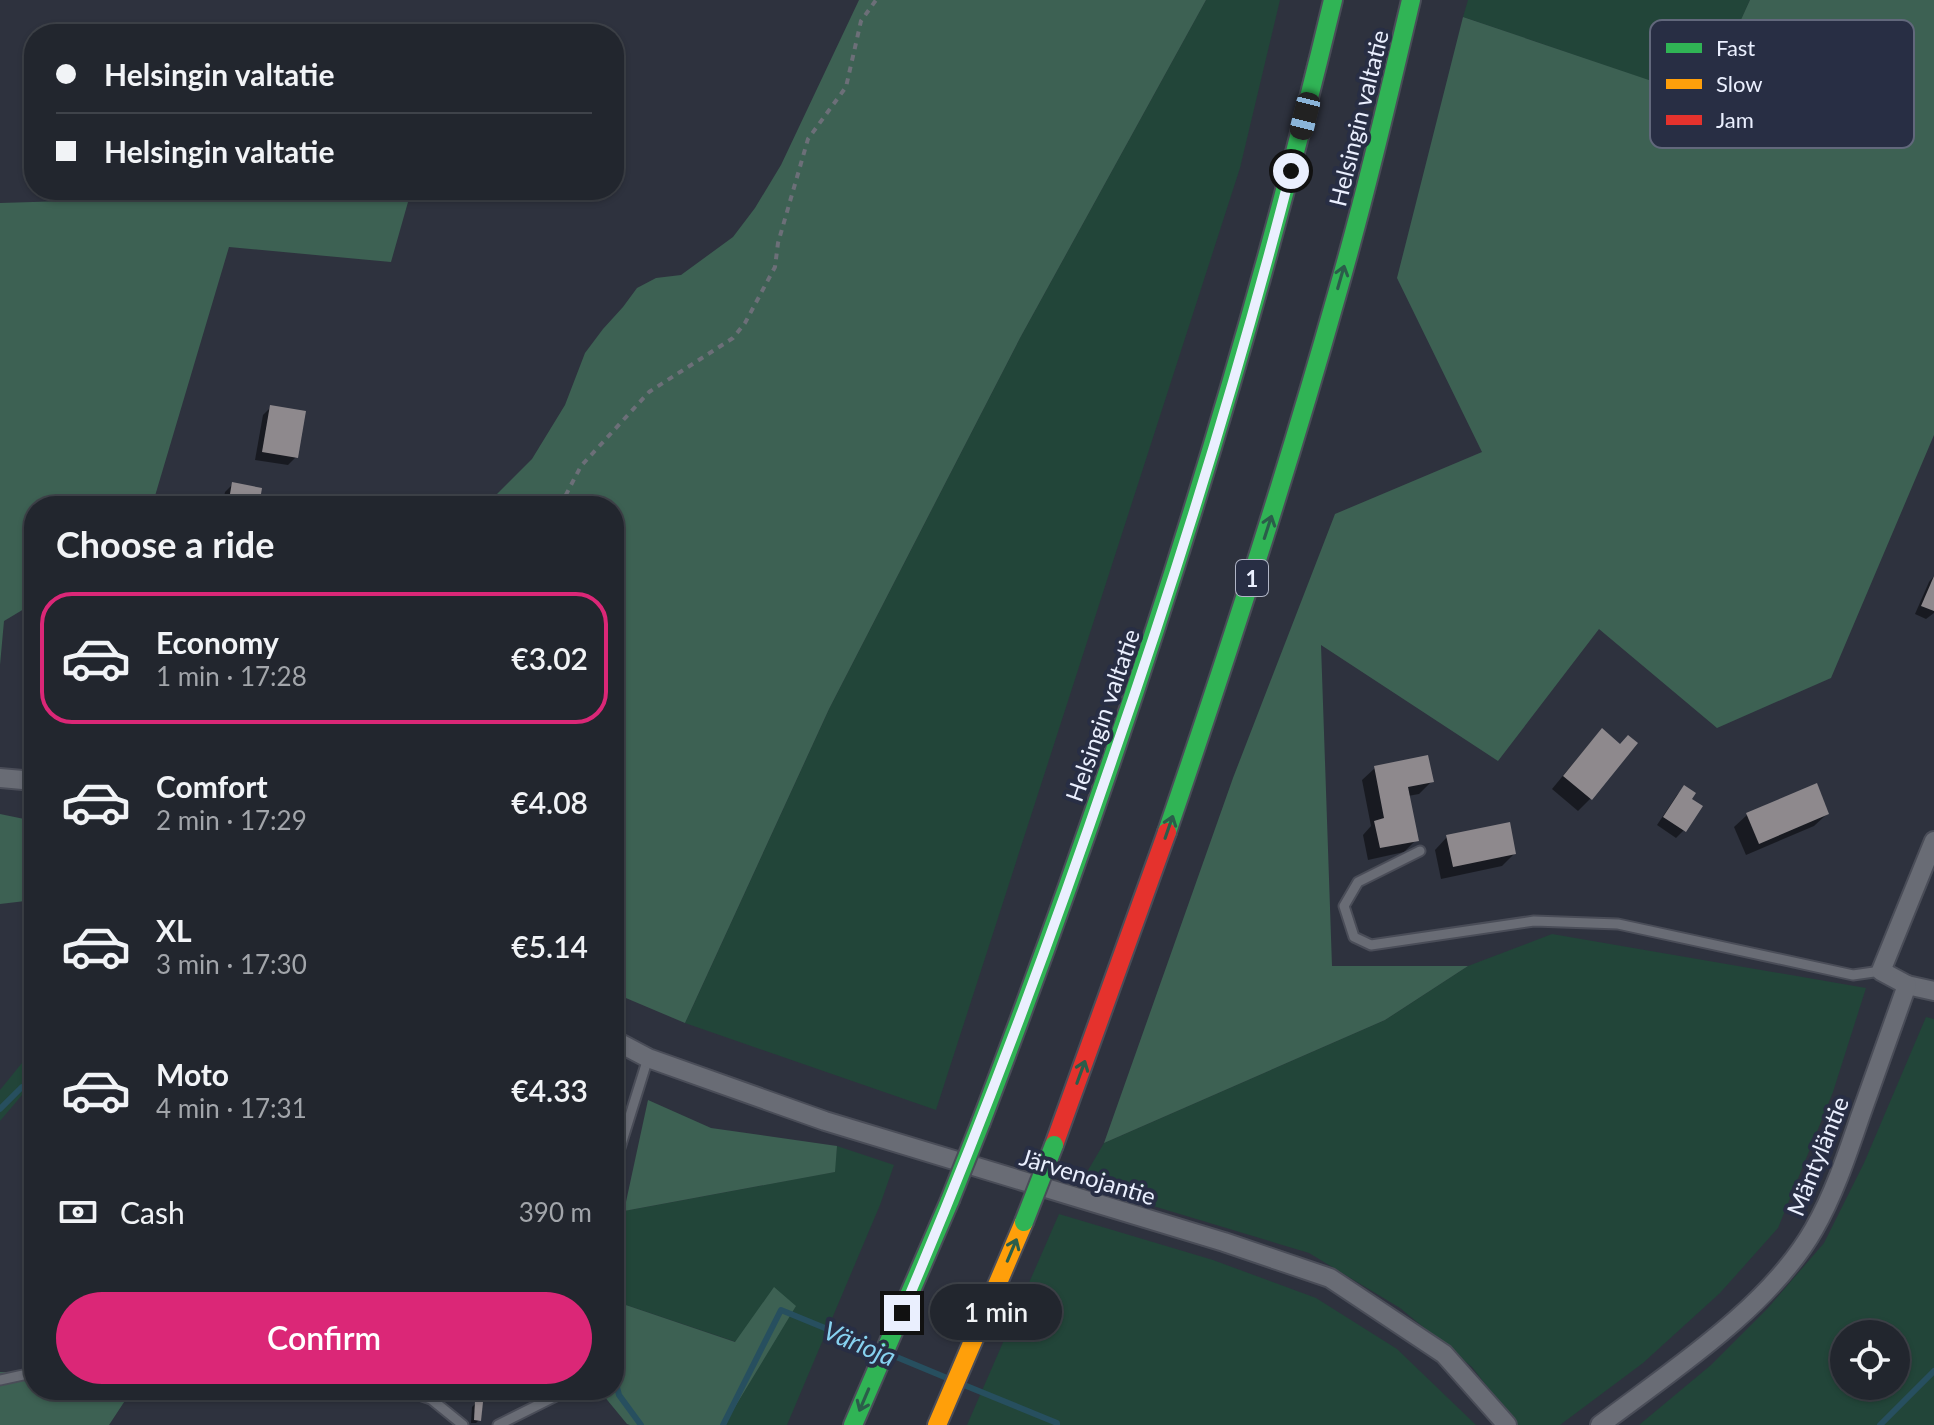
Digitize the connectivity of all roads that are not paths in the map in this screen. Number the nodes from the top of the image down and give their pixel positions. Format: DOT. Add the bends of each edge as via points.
graph roads {
  1 [pos="1333,0"];
  2 [pos="1411,0"];
  3 [pos="0,778"];
  4 [pos="24,780"];
  5 [pos="1934,841"];
  6 [pos="1420,851"];
  7 [pos="1881,971"];
  8 [pos="1907,985"];
  9 [pos="1934,991"];
  10 [pos="624,1045"];
  11 [pos="648,1058"];
  12 [pos="624,1135"];
  13 [pos="24,1375"];
  14 [pos="0,1380"];
  15 [pos="432,1400"];
  16 [pos="548,1400"];
  17 [pos="463,1425"];
  18 [pos="498,1425"];
  19 [pos="853,1425"];
  20 [pos="937,1425"];
  21 [pos="1507,1425"];
  22 [pos="1600,1425"];
  1 -- 19 [label="highway, Helsingin valtatie, one-way, bridge" via="1270,253 1151,648 981,1122"];
  20 -- 2 [label="highway, Helsingin valtatie / 1, one-way, bridge" via="1054,1145 1221,672 1344,270"];
  3 -- 4 [label="street"];
  5 -- 7 [label="street"];
  6 -- 7 [label="lane" via="1358,882 1344,906 1354,937 1371,945 1534,921 1618,924 1853,975"];
  7 -- 8 [label="street"];
  8 -- 9 [label="street"];
  8 -- 22 [label="street, Mäntyläntie" via="1845,1160 1813,1232 1744,1312"];
  10 -- 11 [label="street, Järvenojantie"];
  11 -- 12 [label="lane"];
  11 -- 21 [label="street, Järvenojantie" via="825,1121 1330,1278 1444,1354"];
  13 -- 14 [label="lane"];
  15 -- 17 [label="lane"];
  16 -- 18 [label="lane"];
}
